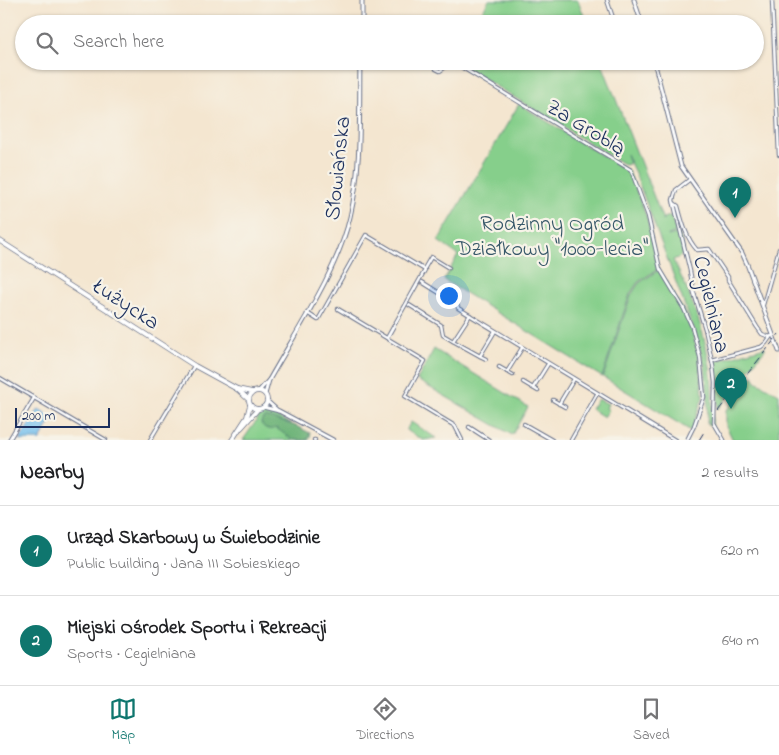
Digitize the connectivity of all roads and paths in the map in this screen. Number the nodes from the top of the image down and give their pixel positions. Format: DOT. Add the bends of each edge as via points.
graph roads {
  1 [pos="362,0"];
  2 [pos="606,0"];
  3 [pos="634,0"];
  4 [pos="772,0"];
  5 [pos="779,9"];
  6 [pos="772,10"];
  7 [pos="362,15"];
  8 [pos="612,15"];
  9 [pos="639,15"];
  10 [pos="360,70"];
  11 [pos="466,70"];
  12 [pos="656,70"];
  13 [pos="779,155"];
  14 [pos="689,180"];
  15 [pos="674,203"];
  16 [pos="0,241"];
  17 [pos="779,249"];
  18 [pos="450,268"];
  19 [pos="423,269"];
  20 [pos="422,282"];
  21 [pos="409,305"];
  22 [pos="762,306"];
  23 [pos="338,309"];
  24 [pos="307,313"];
  25 [pos="470,315"];
  26 [pos="495,330"];
  27 [pos="771,336"];
  28 [pos="387,338"];
  29 [pos="453,341"];
  30 [pos="522,347"];
  31 [pos="779,351"];
  32 [pos="480,356"];
  33 [pos="486,359"];
  34 [pos="712,360"];
  35 [pos="548,363"];
  36 [pos="195,366"];
  37 [pos="499,367"];
  38 [pos="507,372"];
  39 [pos="512,375"];
  40 [pos="0,378"];
  41 [pos="574,379"];
  42 [pos="269,380"];
  43 [pos="523,382"];
  44 [pos="533,388"];
  45 [pos="237,389"];
  46 [pos="259,391"];
  47 [pos="538,391"];
  48 [pos="252,392"];
  49 [pos="597,393"];
  50 [pos="265,394"];
  51 [pos="34,398"];
  52 [pos="248,399"];
  53 [pos="267,400"];
  54 [pos="554,400"];
  55 [pos="559,404"];
  56 [pos="250,405"];
  57 [pos="263,407"];
  58 [pos="564,407"];
  59 [pos="258,409"];
  60 [pos="279,411"];
  61 [pos="524,424"];
  62 [pos="469,428"];
  63 [pos="239,430"];
  64 [pos="9,440"];
  65 [pos="106,440"];
  66 [pos="150,440"];
  67 [pos="232,440"];
  68 [pos="333,440"];
  69 [pos="462,440"];
  70 [pos="489,440"];
  71 [pos="552,440"];
  72 [pos="571,440"];
  73 [pos="675,440"];
  74 [pos="687,440"];
  75 [pos="724,440"];
  1 -- 7 [label="street"];
  2 -- 8 [label="street"];
  3 -- 9 [label="street"];
  4 -- 6 [label="street"];
  5 -- 6 [label="street"];
  6 -- 13 [label="street"];
  10 -- 24 [label="street, Słowiańska" via="357,173 350,216 342,244"];
  11 -- 74 [label="street, Za Groblą" via="631,170 648,216 660,269 684,309 700,357 704,396"];
  12 -- 14 [label="street" via="678,160"];
  14 -- 15 [label="street" via="674,192"];
  14 -- 22 [label="street" via="742,253"];
  15 -- 27 [label="street" via="696,249 709,249 757,327 762,334"];
  15 -- 34 [label="street, Cegielniana"];
  16 -- 36 [label="main road, Łużycka"];
  17 -- 22 [label="street"];
  18 -- 19 [label="street" via="431,257"];
  19 -- 24 [label="street" via="366,235 318,320"];
  19 -- 28 [label="street"];
  20 -- 25 [label="street"];
  21 -- 29 [label="street" via="441,325 443,335"];
  22 -- 27 [label="street"];
  23 -- 28 [label="street"];
  24 -- 42 [label="street, Słowiańska"];
  25 -- 26 [label="street"];
  25 -- 29 [label="street"];
  26 -- 30 [label="street"];
  26 -- 32 [label="street"];
  27 -- 31 [label="street"];
  27 -- 34 [label="street" via="764,346"];
  28 -- 69 [label="street" via="425,361 405,396 455,426"];
  29 -- 32 [label="street"];
  30 -- 35 [label="street"];
  30 -- 38 [label="street"];
  32 -- 33 [label="street"];
  34 -- 75 [label="street, Cegielniana" via="714,423"];
  35 -- 41 [label="street"];
  35 -- 44 [label="street"];
  36 -- 45 [label="main road, Łużycka"];
  36 -- 66 [label="street"];
  37 -- 38 [label="street"];
  38 -- 39 [label="street"];
  40 -- 51 [label="street"];
  41 -- 49 [label="street"];
  41 -- 55 [label="street"];
  42 -- 46 [label="street, Słowiańska"];
  42 -- 50 [label="street, Słowiańska"];
  43 -- 44 [label="street"];
  44 -- 47 [label="street"];
  45 -- 48 [label="main road, Łużycka"];
  45 -- 52 [label="main road, Łużycka"];
  46 -- 48 [label="main road"];
  46 -- 50 [label="main road"];
  48 -- 52 [label="main road"];
  49 -- 72 [label="street"];
  49 -- 73 [label="street"];
  50 -- 53 [label="main road"];
  51 -- 64 [label="street"];
  51 -- 65 [label="street"];
  52 -- 56 [label="main road"];
  53 -- 57 [label="main road"];
  53 -- 60 [label="street"];
  54 -- 55 [label="street"];
  55 -- 58 [label="street"];
  56 -- 59 [label="main road"];
  56 -- 63 [label="main road"];
  57 -- 59 [label="main road"];
  57 -- 60 [label="street"];
  59 -- 63 [label="main road"];
  60 -- 68 [label="street"];
  61 -- 71 [label="street"];
  62 -- 70 [label="street"];
  63 -- 67 [label="main road"];
}
